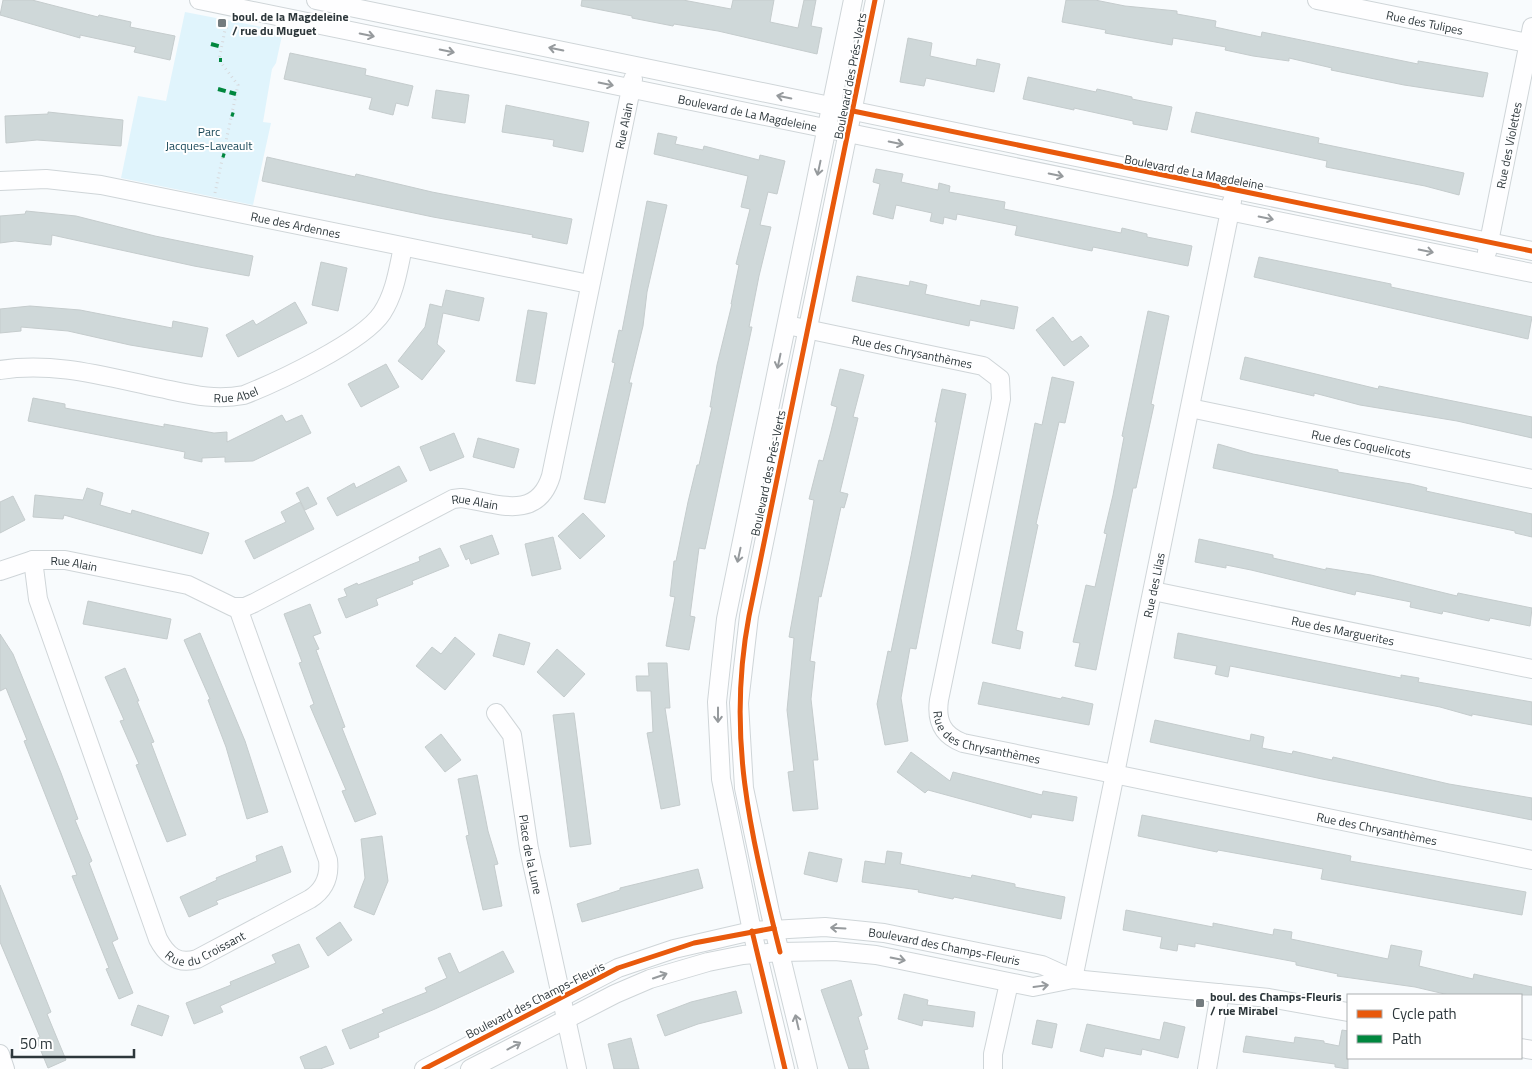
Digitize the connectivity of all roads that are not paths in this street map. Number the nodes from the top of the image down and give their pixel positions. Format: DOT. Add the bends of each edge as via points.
graph roads {
  1 [pos="199,0"];
  2 [pos="316,0"];
  3 [pos="853,0"];
  4 [pos="875,0"];
  5 [pos="1317,0"];
  6 [pos="248,5"];
  7 [pos="1531,38"];
  8 [pos="636,66"];
  9 [pos="630,88"];
  10 [pos="832,106"];
  11 [pos="853,111"];
  12 [pos="827,128"];
  13 [pos="849,133"];
  14 [pos="0,181"];
  15 [pos="1234,190"];
  16 [pos="1230,211"];
  17 [pos="1488,242"];
  18 [pos="403,247"];
  19 [pos="1532,251"];
  20 [pos="1485,263"];
  21 [pos="1532,273"];
  22 [pos="589,284"];
  23 [pos="787,325"];
  24 [pos="808,329"];
  25 [pos="0,370"];
  26 [pos="1190,408"];
  27 [pos="1532,478"];
  28 [pos="33,560"];
  29 [pos="0,571"];
  30 [pos="1153,591"];
  31 [pos="238,608"];
  32 [pos="1532,669"];
  33 [pos="496,713"];
  34 [pos="1115,774"];
  35 [pos="1532,860"];
  36 [pos="774,928"];
  37 [pos="752,931"];
  38 [pos="780,952"];
  39 [pos="758,954"];
  40 [pos="1073,979"];
  41 [pos="1009,983"];
  42 [pos="1220,993"];
  43 [pos="562,998"];
  44 [pos="1347,1012"];
  45 [pos="565,1019"];
  46 [pos="0,1054"];
  47 [pos="5,1069"];
  48 [pos="424,1069"];
  49 [pos="470,1069"];
  50 [pos="576,1069"];
  51 [pos="786,1069"];
  52 [pos="808,1069"];
  53 [pos="993,1069"];
  54 [pos="1207,1069"];
  1 -- 6 [label="street, Boulevard de La Magdeleine"];
  8 -- 2 [label="street, Boulevard de La Magdeleine, one-way"];
  3 -- 10 [label="street, Boulevard des Prés-Verts"];
  4 -- 11 [label="street, Boulevard des Prés-Verts"];
  5 -- 7 [label="street, Rue des Tulipes"];
  6 -- 9 [label="street, Boulevard de La Magdeleine, one-way"];
  7 -- 17 [label="street, Rue des Violettes"];
  8 -- 9 [label="street, Rue Alain"];
  10 -- 8 [label="street, Boulevard de La Magdeleine, one-way"];
  9 -- 12 [label="street, Boulevard de La Magdeleine"];
  9 -- 22 [label="street, Rue Alain"];
  10 -- 11 [label="street, Boulevard de La Magdeleine"];
  10 -- 12 [label="street, Boulevard des Prés-Verts"];
  11 -- 13 [label="street, Boulevard des Prés-Verts"];
  11 -- 15 [label="street, Boulevard de La Magdeleine"];
  12 -- 13 [label="street, Boulevard de La Magdeleine"];
  12 -- 23 [label="street, Boulevard des Prés-Verts, one-way"];
  13 -- 16 [label="street, Boulevard de La Magdeleine, one-way"];
  13 -- 24 [label="street, Boulevard des Prés-Verts"];
  14 -- 18 [label="street, Rue des Ardennes" via="46,179 101,185"];
  15 -- 16 [label="street, Rue des Lilas"];
  15 -- 17 [label="street, Boulevard de La Magdeleine"];
  16 -- 20 [label="street, Boulevard de La Magdeleine, one-way"];
  16 -- 26 [label="street, Rue des Lilas"];
  17 -- 19 [label="street, Boulevard de La Magdeleine"];
  17 -- 20 [label="street, Rue des Violettes"];
  18 -- 22 [label="street, Rue des Ardennes"];
  18 -- 25 [label="street, Rue Abel" via="387,305 366,332 244,395 200,397 60,368 25,366"];
  20 -- 21 [label="street, Boulevard de La Magdeleine"];
  22 -- 31 [label="street, Rue Alain" via="551,476 538,498 522,507 454,499 254,603"];
  23 -- 24 [label="street, Rue des Chrysanthèmes"];
  23 -- 37 [label="street, Boulevard des Prés-Verts, one-way" via="726,619 718,684 721,778"];
  24 -- 34 [label="street, Rue des Chrysanthèmes" via="983,366 1000,379 1001,400 939,700 939,721 948,736 963,743"];
  24 -- 36 [label="street, Boulevard des Prés-Verts" via="745,638 739,703 744,788"];
  26 -- 27 [label="street, Rue des Coquelicots"];
  26 -- 30 [label="street, Rue des Lilas"];
  28 -- 29 [label="street, Rue Alain"];
  28 -- 31 [label="street, Rue Alain" via="65,560 178,582 201,589"];
  28 -- 31 [label="street, Rue du Croissant" via="38,599 158,939 168,955 182,962 197,959 310,899 321,890 328,876 328,860"];
  30 -- 32 [label="street, Rue des Marguerites"];
  30 -- 34 [label="street, Rue des Lilas"];
  33 -- 43 [label="street, Place de la Lune" via="512,735 530,849"];
  34 -- 35 [label="street, Rue des Chrysanthèmes"];
  34 -- 40 [label="street, Rue des Lilas"];
  36 -- 37 [label="street, Boulevard des Champs-Fleuris"];
  36 -- 38 [label="street, Boulevard des Prés-Verts"];
  40 -- 36 [label="street, Boulevard des Champs-Fleuris, one-way" via="1042,965 898,935 843,928"];
  37 -- 39 [label="street, Boulevard des Prés-Verts"];
  37 -- 43 [label="street, Boulevard des Champs-Fleuris" via="656,954 611,971"];
  38 -- 39 [label="street, Boulevard des Champs-Fleuris"];
  38 -- 41 [label="street, Boulevard des Champs-Fleuris, one-way" via="869,954"];
  52 -- 38 [label="street, Boulevard des Prés-Verts, one-way"];
  45 -- 39 [label="street, Boulevard des Champs-Fleuris, one-way" via="623,990 667,973"];
  39 -- 51 [label="street, Boulevard des Prés-Verts"];
  41 -- 40 [label="street, Boulevard des Champs-Fleuris, one-way" via="1033,987"];
  40 -- 42 [label="street, Boulevard des Champs-Fleuris"];
  41 -- 53 [label="street" via="993,1054"];
  42 -- 44 [label="street, Boulevard des Champs-Fleuris" via="1295,1001"];
  42 -- 54 [label="street"];
  43 -- 45 [label="street, Place de la Lune"];
  43 -- 48 [label="street, Boulevard des Champs-Fleuris"];
  49 -- 45 [label="street, Boulevard des Champs-Fleuris, one-way"];
  45 -- 50 [label="street, Place de la Lune"];
  46 -- 47 [label="street"];
}
